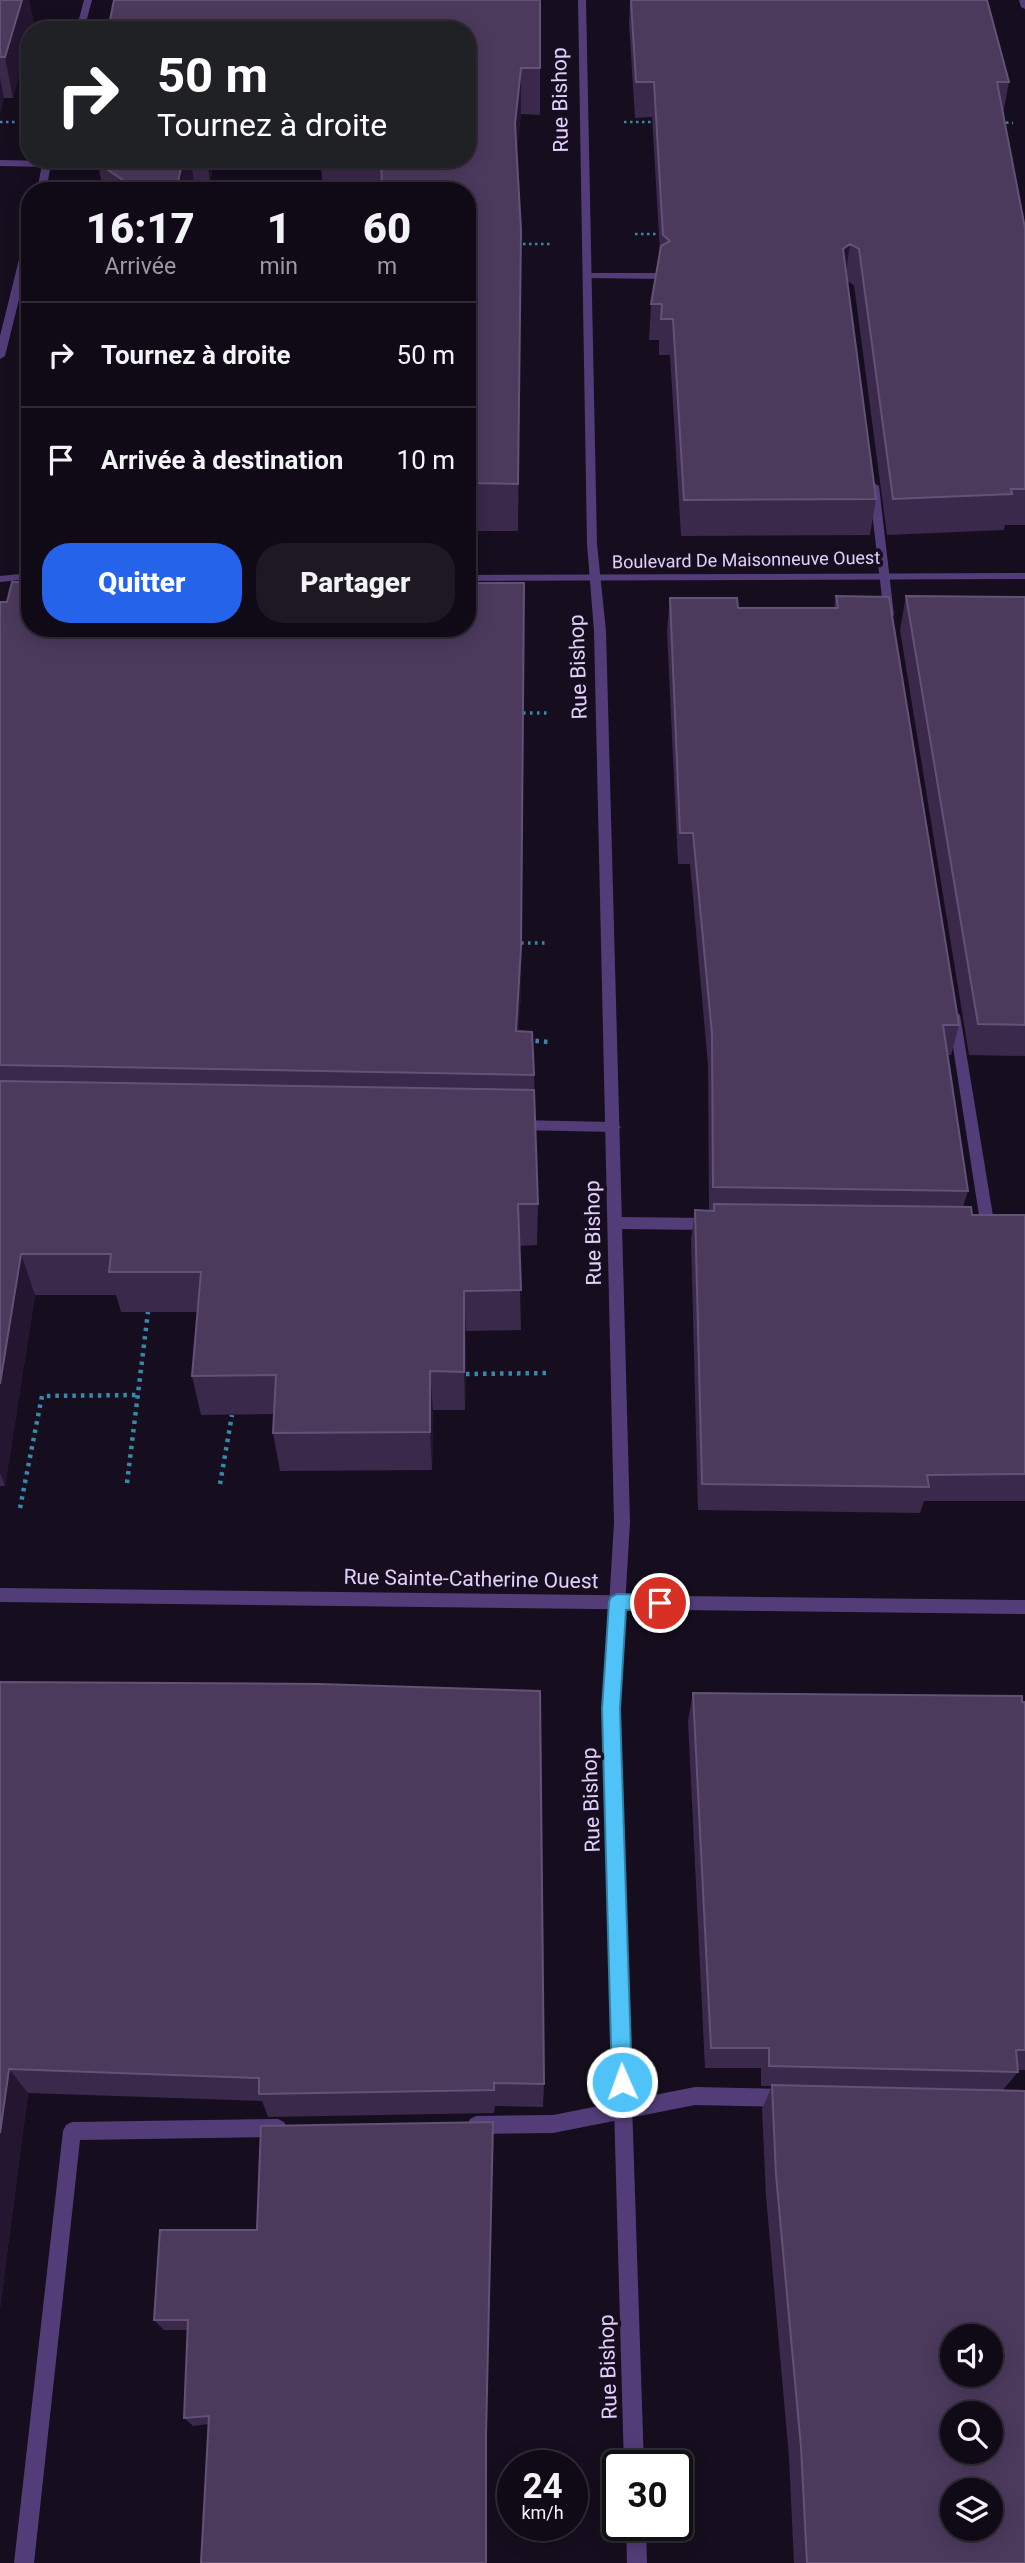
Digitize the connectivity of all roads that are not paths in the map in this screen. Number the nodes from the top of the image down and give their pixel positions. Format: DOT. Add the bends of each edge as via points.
graph roads {
  1 [pos="88,0"];
  2 [pos="582,0"];
  3 [pos="1023,0"];
  4 [pos="1025,7"];
  5 [pos="82,21"];
  6 [pos="21,162"];
  7 [pos="0,163"];
  8 [pos="21,271"];
  9 [pos="588,275"];
  10 [pos="660,276"];
  11 [pos="0,356"];
  12 [pos="872,471"];
  13 [pos="886,576"];
  14 [pos="1025,576"];
  15 [pos="21,577"];
  16 [pos="476,578"];
  17 [pos="0,579"];
  18 [pos="596,579"];
  19 [pos="892,635"];
  20 [pos="952,1007"];
  21 [pos="506,1125"];
  22 [pos="614,1127"];
  23 [pos="616,1223"];
  24 [pos="733,1224"];
  25 [pos="988,1228"];
  26 [pos="0,1595"];
  27 [pos="617,1602"];
  28 [pos="1025,1607"];
  29 [pos="805,2098"];
  30 [pos="623,2109"];
  31 [pos="457,2126"];
  32 [pos="292,2128"];
  33 [pos="634,2450"];
  34 [pos="636,2541"];
  35 [pos="24,2563"];
  36 [pos="637,2563"];
  1 -- 5 [label="street"];
  2 -- 9 [label="street, Rue Bishop"];
  3 -- 4 [label="street"];
  6 -- 7 [label="street"];
  8 -- 11 [label="street"];
  9 -- 10 [label="street"];
  9 -- 18 [label="street, Rue Bishop"];
  12 -- 13 [label="street"];
  13 -- 14 [label="street, Boulevard De Maisonneuve Ouest"];
  13 -- 18 [label="street, Boulevard De Maisonneuve Ouest"];
  13 -- 19 [label="street"];
  15 -- 17 [label="street"];
  16 -- 18 [label="street, Boulevard De Maisonneuve Ouest"];
  18 -- 22 [label="street, Rue Bishop"];
  20 -- 25 [label="street"];
  21 -- 22 [label="street"];
  22 -- 23 [label="street, Rue Bishop"];
  23 -- 24 [label="street"];
  23 -- 27 [label="street, Rue Bishop" via="622,1522"];
  26 -- 27 [label="street, Rue Sainte-Catherine Ouest"];
  27 -- 28 [label="street, Rue Sainte-Catherine Ouest"];
  27 -- 30 [label="street, Rue Bishop" via="611,1709"];
  29 -- 30 [label="street" via="695,2096"];
  30 -- 31 [label="street" via="553,2124"];
  30 -- 33 [label="street, Rue Bishop"];
  32 -- 35 [label="street" via="72,2131"];
  34 -- 36 [label="street"];
}
